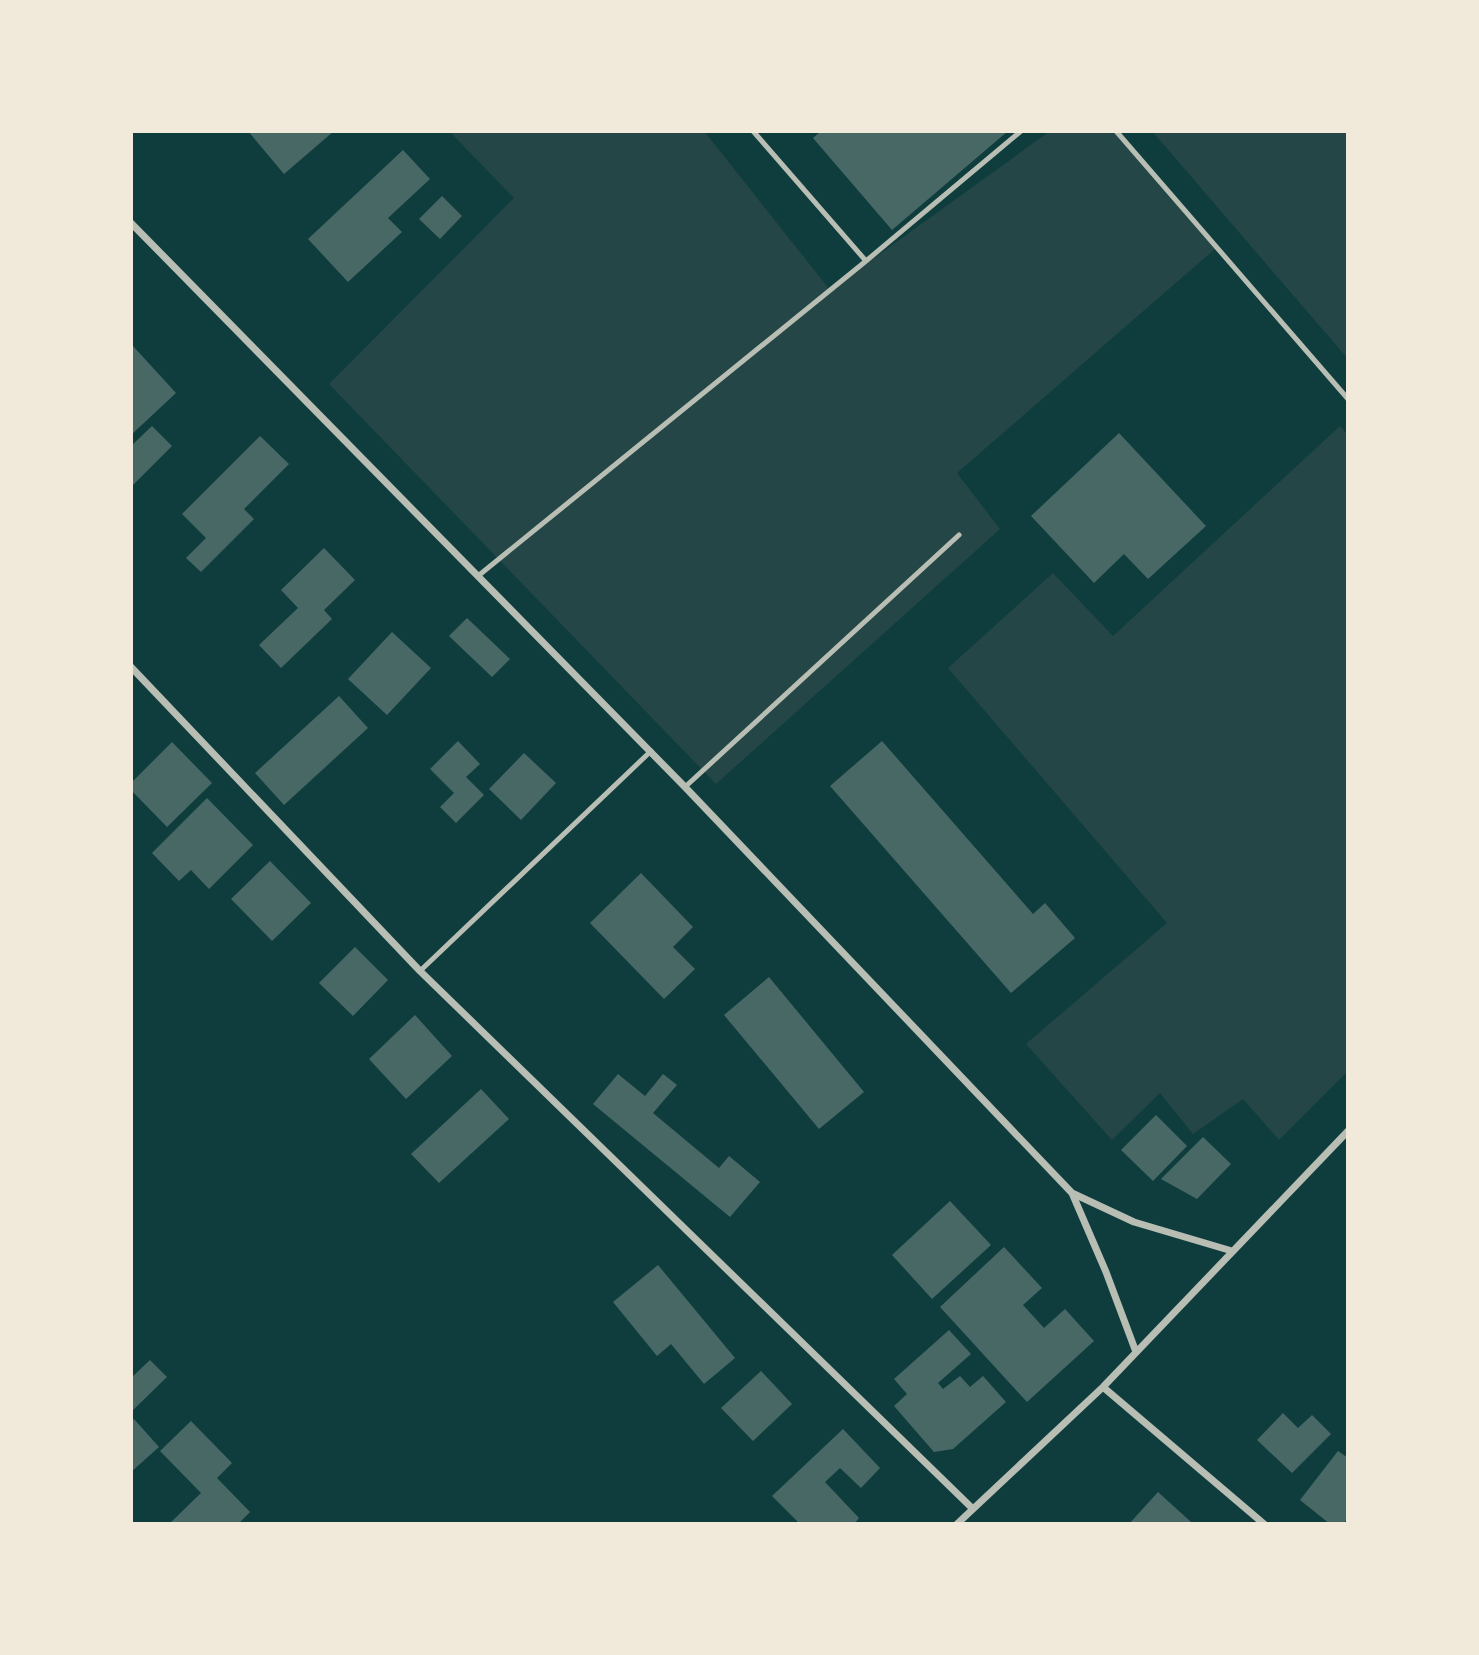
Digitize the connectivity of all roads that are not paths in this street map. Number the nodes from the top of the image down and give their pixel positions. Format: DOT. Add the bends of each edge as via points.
graph roads {
  1 [pos="753,131"];
  2 [pos="1021,131"];
  3 [pos="1116,131"];
  4 [pos="131,223"];
  5 [pos="866,261"];
  6 [pos="1348,399"];
  7 [pos="959,535"];
  8 [pos="478,576"];
  9 [pos="131,667"];
  10 [pos="651,751"];
  11 [pos="685,787"];
  12 [pos="420,971"];
  13 [pos="1348,1131"];
  14 [pos="1072,1193"];
  15 [pos="1232,1251"];
  16 [pos="1136,1352"];
  17 [pos="1103,1387"];
  18 [pos="973,1508"];
  19 [pos="957,1524"];
  20 [pos="1264,1524"];
  1 -- 5 [label="lane"];
  2 -- 5 [label="lane"];
  3 -- 6 [label="lane"];
  4 -- 8 [label="street"];
  5 -- 8 [label="lane"];
  7 -- 11 [label="lane"];
  8 -- 10 [label="street"];
  9 -- 12 [label="street"];
  10 -- 11 [label="street"];
  10 -- 12 [label="lane"];
  11 -- 14 [label="street"];
  12 -- 18 [label="street"];
  13 -- 15 [label="street"];
  14 -- 15 [label="street" via="1134,1223"];
  14 -- 16 [label="street"];
  15 -- 16 [label="street"];
  16 -- 17 [label="street"];
  17 -- 18 [label="street"];
  17 -- 20 [label="street"];
  18 -- 19 [label="street"];
}
